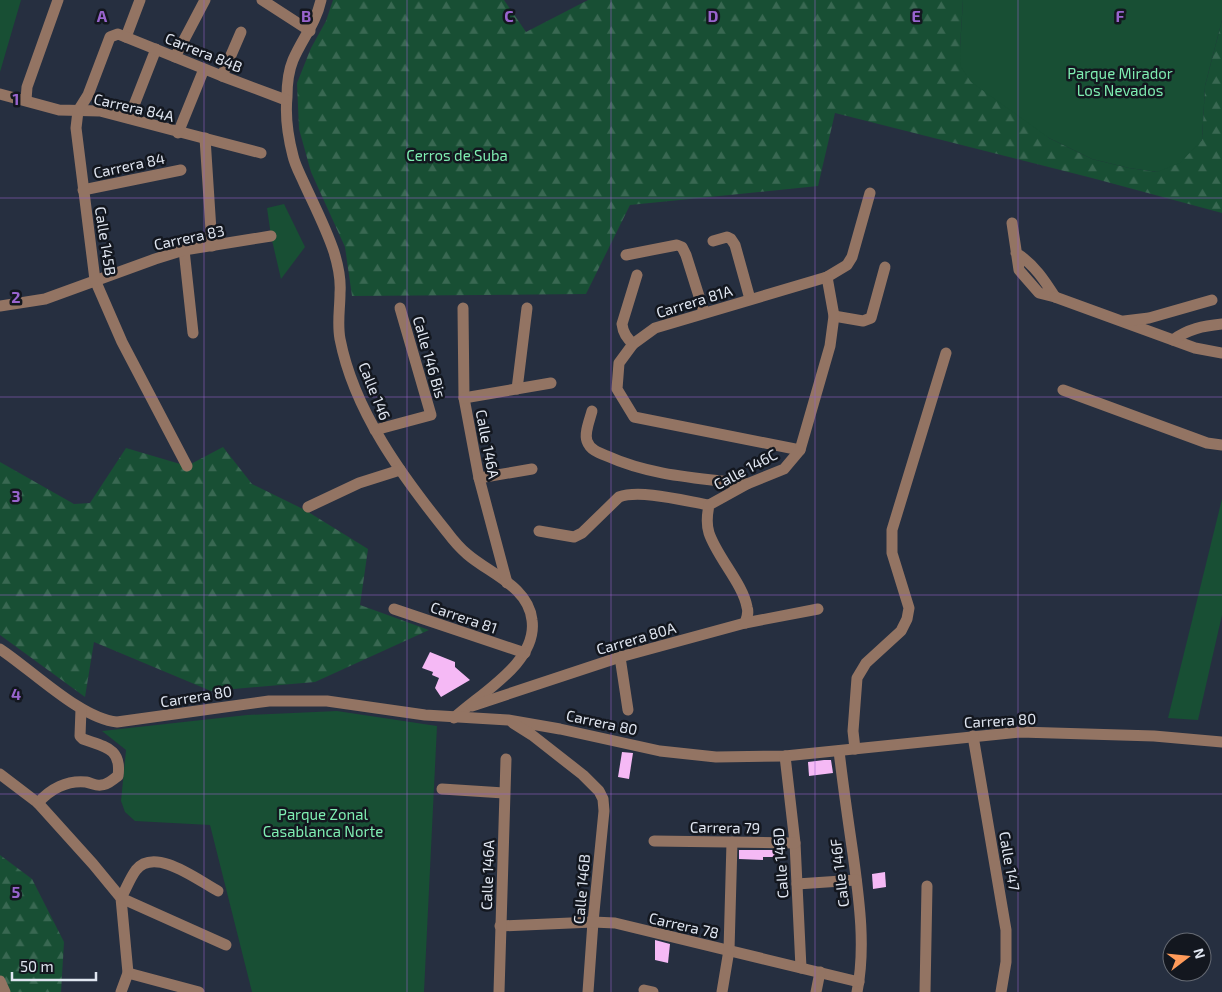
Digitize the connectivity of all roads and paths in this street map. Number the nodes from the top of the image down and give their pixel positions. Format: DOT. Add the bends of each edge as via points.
graph roads {
  1 [pos="58,0"];
  2 [pos="140,0"];
  3 [pos="205,0"];
  4 [pos="262,0"];
  5 [pos="321,0"];
  6 [pos="310,31"];
  7 [pos="241,32"];
  8 [pos="110,37"];
  9 [pos="126,37"];
  10 [pos="156,49"];
  11 [pos="175,57"];
  12 [pos="204,69"];
  13 [pos="222,76"];
  14 [pos="0,94"];
  15 [pos="26,100"];
  16 [pos="286,100"];
  17 [pos="78,110"];
  18 [pos="129,118"];
  19 [pos="178,132"];
  20 [pos="205,138"];
  21 [pos="261,153"];
  22 [pos="181,170"];
  23 [pos="83,190"];
  24 [pos="870,193"];
  25 [pos="1012,223"];
  26 [pos="271,236"];
  27 [pos="713,241"];
  28 [pos="212,246"];
  29 [pos="184,250"];
  30 [pos="626,255"];
  31 [pos="885,267"];
  32 [pos="637,275"];
  33 [pos="827,277"];
  34 [pos="95,280"];
  35 [pos="750,299"];
  36 [pos="1212,300"];
  37 [pos="0,306"];
  38 [pos="400,308"];
  39 [pos="463,308"];
  40 [pos="527,308"];
  41 [pos="704,312"];
  42 [pos="834,316"];
  43 [pos="1122,322"];
  44 [pos="1222,324"];
  45 [pos="193,332"];
  46 [pos="1173,340"];
  47 [pos="634,344"];
  48 [pos="946,353"];
  49 [pos="1222,353"];
  50 [pos="551,383"];
  51 [pos="517,389"];
  52 [pos="1063,390"];
  53 [pos="464,398"];
  54 [pos="592,411"];
  55 [pos="375,430"];
  56 [pos="1222,445"];
  57 [pos="800,450"];
  58 [pos="187,466"];
  59 [pos="532,469"];
  60 [pos="400,470"];
  61 [pos="479,478"];
  62 [pos="746,484"];
  63 [pos="709,505"];
  64 [pos="308,507"];
  65 [pos="539,531"];
  66 [pos="507,583"];
  67 [pos="394,609"];
  68 [pos="818,609"];
  69 [pos="745,622"];
  70 [pos="0,649"];
  71 [pos="525,653"];
  72 [pos="620,657"];
  73 [pos="465,708"];
  74 [pos="81,709"];
  75 [pos="628,710"];
  76 [pos="454,718"];
  77 [pos="508,720"];
  78 [pos="973,736"];
  79 [pos="1222,742"];
  80 [pos="855,750"];
  81 [pos="839,751"];
  82 [pos="786,756"];
  83 [pos="506,759"];
  84 [pos="0,774"];
  85 [pos="442,789"];
  86 [pos="504,793"];
  87 [pos="38,802"];
  88 [pos="654,842"];
  89 [pos="732,842"];
  90 [pos="795,843"];
  91 [pos="856,880"];
  92 [pos="797,884"];
  93 [pos="927,886"];
  94 [pos="218,892"];
  95 [pos="121,898"];
  96 [pos="593,922"];
  97 [pos="500,926"];
  98 [pos="226,945"];
  99 [pos="729,950"];
  100 [pos="801,968"];
  101 [pos="820,972"];
  102 [pos="128,974"];
  103 [pos="0,981"];
  104 [pos="159,987"];
  105 [pos="858,987"];
  106 [pos="5,992"];
  107 [pos="122,992"];
  108 [pos="199,992"];
  109 [pos="499,992"];
  110 [pos="588,992"];
  111 [pos="722,992"];
  112 [pos="816,992"];
  113 [pos="925,992"];
  114 [pos="1001,992"];
  1 -- 15 [label="street" via="27,87"];
  2 -- 9 [label="street"];
  3 -- 11 [label="street"];
  4 -- 6 [label="street"];
  5 -- 6 [label="street, Calle 146"];
  6 -- 16 [label="street, Calle 146" via="292,61"];
  7 -- 13 [label="street"];
  8 -- 9 [label="street, Carrera 84B" via="118,34"];
  8 -- 17 [label="street, Calle 145B" via="88,95"];
  9 -- 10 [label="street, Carrera 84B"];
  10 -- 11 [label="street, Carrera 84B"];
  10 -- 18 [label="street"];
  11 -- 12 [label="street, Carrera 84B"];
  12 -- 13 [label="street, Carrera 84B"];
  12 -- 19 [label="street"];
  13 -- 16 [label="street, Carrera 84B"];
  14 -- 15 [label="street, Carrera 84A"];
  15 -- 17 [label="street, Carrera 84A" via="59,110"];
  16 -- 55 [label="street, Calle 146" via="293,158 329,238 339,274 341,342 352,378"];
  17 -- 18 [label="street, Carrera 84A"];
  17 -- 23 [label="street, Calle 145B" via="76,128"];
  18 -- 19 [label="street, Carrera 84A"];
  19 -- 20 [label="street, Carrera 84A"];
  20 -- 21 [label="street, Carrera 84A"];
  20 -- 28 [label="street"];
  22 -- 23 [label="street, Carrera 84"];
  23 -- 34 [label="street, Calle 145B"];
  24 -- 33 [label="street, Carrera 81A" via="852,257 847,265"];
  25 -- 43 [label="street" via="1019,270 1039,293"];
  26 -- 28 [label="street, Carrera 83"];
  27 -- 35 [label="street" via="727,237 735,245"];
  28 -- 29 [label="street, Carrera 83"];
  29 -- 34 [label="street, Carrera 83"];
  29 -- 45 [label="street"];
  30 -- 41 [label="street" via="677,245 682,247"];
  31 -- 42 [label="street" via="871,318 863,321"];
  32 -- 47 [label="street" via="622,324 626,336"];
  33 -- 35 [label="street, Carrera 81A"];
  33 -- 42 [label="street, Calle 146C"];
  34 -- 37 [label="street, Carrera 83" via="45,299"];
  34 -- 58 [label="street, Calle 145B" via="122,342"];
  35 -- 41 [label="street, Carrera 81A"];
  36 -- 43 [label="street" via="1149,318"];
  38 -- 55 [label="street, Calle 146 Bis" via="431,414"];
  39 -- 53 [label="street, Calle 146A"];
  40 -- 51 [label="street"];
  41 -- 47 [label="street, Carrera 81A" via="655,328"];
  42 -- 57 [label="street, Calle 146C" via="830,346"];
  43 -- 46 [label="street"];
  44 -- 46 [label="street" via="1194,329"];
  46 -- 49 [label="street"];
  47 -- 57 [label="street, Carrera 81A" via="619,363 617,389 634,416"];
  48 -- 80 [label="street" via="892,530 892,552 909,608 907,619 901,631 866,663 857,678 853,731"];
  50 -- 51 [label="street"];
  51 -- 53 [label="street"];
  52 -- 56 [label="street"];
  53 -- 61 [label="street, Calle 146A"];
  54 -- 62 [label="street" via="586,437 592,450 630,466 661,473"];
  55 -- 60 [label="street, Calle 146"];
  57 -- 62 [label="street, Calle 146C" via="784,469"];
  59 -- 61 [label="street"];
  60 -- 64 [label="street" via="360,483"];
  60 -- 66 [label="street, Calle 146" via="448,534 467,554"];
  61 -- 66 [label="street, Calle 146A"];
  62 -- 63 [label="street, Calle 146C"];
  63 -- 65 [label="street" via="627,494 619,497 574,537"];
  63 -- 69 [label="street, Calle 146C" via="709,532 742,594 748,615"];
  66 -- 71 [label="street, Calle 146" via="518,592 531,612 532,633"];
  67 -- 71 [label="street, Carrera 81"];
  68 -- 69 [label="street, Carrera 80A"];
  69 -- 72 [label="street, Carrera 80A"];
  70 -- 74 [label="street, Carrera 80"];
  71 -- 73 [label="street, Calle 146" via="502,678"];
  72 -- 73 [label="street, Carrera 80A"];
  72 -- 75 [label="street"];
  73 -- 76 [label="street, Calle 146"];
  74 -- 76 [label="street, Carrera 80" via="117,722 269,701 327,701"];
  74 -- 87 [label="street" via="80,736 83,740 109,748 117,755 120,765 118,776 101,786 76,781 56,787"];
  76 -- 77 [label="street, Carrera 80"];
  77 -- 82 [label="street, Carrera 80" via="689,755"];
  77 -- 96 [label="street, Calle 146B" via="583,775 603,799"];
  78 -- 79 [label="street, Carrera 80" via="1075,732"];
  78 -- 80 [label="street, Carrera 80"];
  78 -- 114 [label="street, Calle 147" via="1006,930 1006,962"];
  80 -- 81 [label="street, Carrera 80"];
  81 -- 82 [label="street, Carrera 80"];
  81 -- 91 [label="street, Calle 146F"];
  82 -- 90 [label="street, Calle 146D"];
  83 -- 86 [label="street, Calle 146A"];
  84 -- 87 [label="street"];
  85 -- 86 [label="street"];
  86 -- 97 [label="street, Calle 146A"];
  87 -- 95 [label="street"];
  88 -- 89 [label="street, Carrera 79"];
  89 -- 90 [label="street, Carrera 79"];
  89 -- 99 [label="street"];
  90 -- 92 [label="street, Calle 146D"];
  91 -- 92 [label="street"];
  91 -- 105 [label="street, Calle 146F" via="861,935"];
  92 -- 100 [label="street, Calle 146D"];
  93 -- 113 [label="street"];
  94 -- 95 [label="street" via="169,863 155,861 137,869"];
  95 -- 98 [label="street"];
  95 -- 102 [label="street"];
  96 -- 97 [label="street, Carrera 78"];
  96 -- 99 [label="street, Carrera 78"];
  96 -- 110 [label="street, Calle 146B"];
  97 -- 109 [label="street, Calle 146A"];
  99 -- 100 [label="street, Carrera 78"];
  99 -- 111 [label="street"];
  100 -- 101 [label="street, Carrera 78"];
  101 -- 105 [label="street, Carrera 78"];
  101 -- 112 [label="street"];
  102 -- 104 [label="street"];
  102 -- 107 [label="street"];
  103 -- 106 [label="street"];
  104 -- 108 [label="street"];
}
